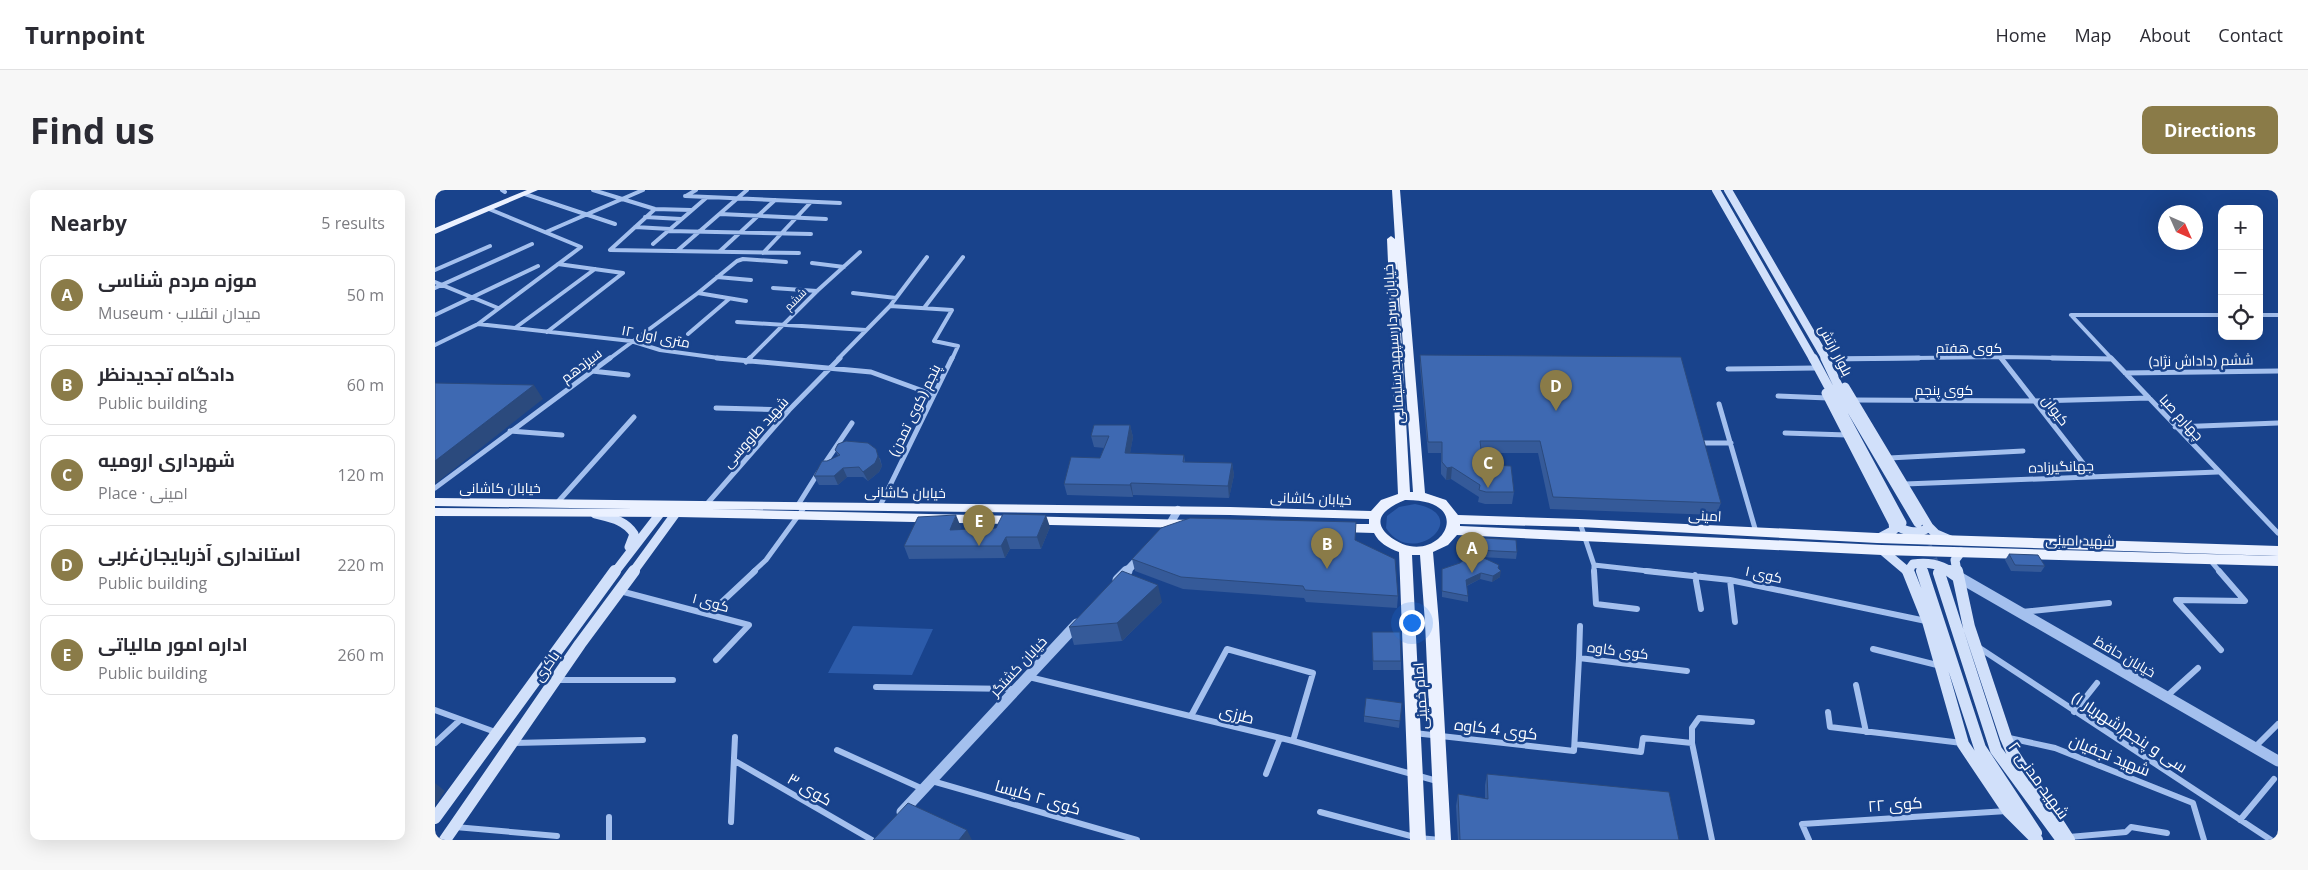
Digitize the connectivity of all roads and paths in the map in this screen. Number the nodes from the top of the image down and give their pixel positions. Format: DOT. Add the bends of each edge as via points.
graph roads {
  1 [pos="534,190"];
  2 [pos="593,190"];
  3 [pos="643,190"];
  4 [pos="695,190"];
  5 [pos="747,190"];
  6 [pos="1389,190"];
  7 [pos="1396,190"];
  8 [pos="1716,190"];
  9 [pos="1728,190"];
  10 [pos="523,192"];
  11 [pos="706,197"];
  12 [pos="623,199"];
  13 [pos="737,199"];
  14 [pos="775,200"];
  15 [pos="811,202"];
  16 [pos="840,203"];
  17 [pos="489,209"];
  18 [pos="655,209"];
  19 [pos="691,210"];
  20 [pos="587,214"];
  21 [pos="720,214"];
  22 [pos="759,216"];
  23 [pos="645,217"];
  24 [pos="797,217"];
  25 [pos="682,219"];
  26 [pos="826,219"];
  27 [pos="615,224"];
  28 [pos="435,225"];
  29 [pos="635,227"];
  30 [pos="669,230"];
  31 [pos="435,231"];
  32 [pos="546,232"];
  33 [pos="699,232"];
  34 [pos="740,233"];
  35 [pos="781,234"];
  36 [pos="811,234"];
  37 [pos="532,244"];
  38 [pos="653,244"];
  39 [pos="490,246"];
  40 [pos="677,251"];
  41 [pos="719,252"];
  42 [pos="860,252"];
  43 [pos="763,253"];
  44 [pos="799,253"];
  45 [pos="927,257"];
  46 [pos="963,257"];
  47 [pos="786,262"];
  48 [pos="812,263"];
  49 [pos="558,264"];
  50 [pos="538,266"];
  51 [pos="844,267"];
  52 [pos="595,269"];
  53 [pos="435,270"];
  54 [pos="717,277"];
  55 [pos="751,280"];
  56 [pos="435,282"];
  57 [pos="442,285"];
  58 [pos="435,288"];
  59 [pos="773,288"];
  60 [pos="817,291"];
  61 [pos="697,293"];
  62 [pos="853,293"];
  63 [pos="474,298"];
  64 [pos="895,298"];
  65 [pos="729,299"];
  66 [pos="745,301"];
  67 [pos="890,306"];
  68 [pos="498,308"];
  69 [pos="924,308"];
  70 [pos="435,315"];
  71 [pos="2218,315"];
  72 [pos="2263,315"];
  73 [pos="2278,315"];
  74 [pos="737,322"];
  75 [pos="478,324"];
  76 [pos="784,324"];
  77 [pos="515,328"];
  78 [pos="865,330"];
  79 [pos="547,332"];
  80 [pos="688,334"];
  81 [pos="631,341"];
  82 [pos="435,345"];
  83 [pos="2000,357"];
  84 [pos="1826,359"];
  85 [pos="2112,359"];
  86 [pos="746,362"];
  87 [pos="1814,364"];
  88 [pos="830,369"];
  89 [pos="1728,369"];
  90 [pos="591,371"];
  91 [pos="2278,371"];
  92 [pos="2125,373"];
  93 [pos="628,375"];
  94 [pos="934,395"];
  95 [pos="1779,396"];
  96 [pos="1827,398"];
  97 [pos="2149,398"];
  98 [pos="1854,400"];
  99 [pos="2035,401"];
  100 [pos="1719,404"];
  101 [pos="716,408"];
  102 [pos="789,410"];
  103 [pos="634,417"];
  104 [pos="851,423"];
  105 [pos="2278,423"];
  106 [pos="2175,427"];
  107 [pos="510,431"];
  108 [pos="1785,433"];
  109 [pos="562,435"];
  110 [pos="1847,435"];
  111 [pos="1703,443"];
  112 [pos="1731,443"];
  113 [pos="2023,451"];
  114 [pos="1889,458"];
  115 [pos="2218,472"];
  116 [pos="2093,476"];
  117 [pos="1905,484"];
  118 [pos="435,488"];
  119 [pos="1404,496"];
  120 [pos="1419,496"];
  121 [pos="435,502"];
  122 [pos="557,503"];
  123 [pos="880,506"];
  124 [pos="664,508"];
  125 [pos="680,508"];
  126 [pos="703,509"];
  127 [pos="801,509"];
  128 [pos="1178,510"];
  129 [pos="435,512"];
  130 [pos="589,513"];
  131 [pos="1375,515"];
  132 [pos="1172,523"];
  133 [pos="1581,523"];
  134 [pos="1898,523"];
  135 [pos="1918,523"];
  136 [pos="1201,524"];
  137 [pos="1453,524"];
  138 [pos="1929,527"];
  139 [pos="1327,528"];
  140 [pos="1376,529"];
  141 [pos="1757,532"];
  142 [pos="2278,533"];
  143 [pos="1159,537"];
  144 [pos="1584,537"];
  145 [pos="1880,544"];
  146 [pos="1959,547"];
  147 [pos="1405,550"];
  148 [pos="1426,550"];
  149 [pos="1146,551"];
  150 [pos="2278,551"];
  151 [pos="2214,555"];
  152 [pos="624,559"];
  153 [pos="2278,561"];
  154 [pos="1594,565"];
  155 [pos="1908,571"];
  156 [pos="1922,571"];
  157 [pos="1939,573"];
  158 [pos="1695,575"];
  159 [pos="1957,576"];
  160 [pos="1730,580"];
  161 [pos="1113,586"];
  162 [pos="618,590"];
  163 [pos="2109,603"];
  164 [pos="1637,609"];
  165 [pos="1701,610"];
  166 [pos="2022,612"];
  167 [pos="709,614"];
  168 [pos="1087,614"];
  169 [pos="1927,621"];
  170 [pos="1735,622"];
  171 [pos="1580,626"];
  172 [pos="579,644"];
  173 [pos="562,645"];
  174 [pos="1975,645"];
  175 [pos="1873,649"];
  176 [pos="2221,650"];
  177 [pos="1579,658"];
  178 [pos="716,660"];
  179 [pos="1941,666"];
  180 [pos="2197,668"];
  181 [pos="1687,671"];
  182 [pos="1027,676"];
  183 [pos="554,680"];
  184 [pos="673,680"];
  185 [pos="2097,683"];
  186 [pos="1856,685"];
  187 [pos="876,686"];
  188 [pos="1015,689"];
  189 [pos="2167,697"];
  190 [pos="435,710"];
  191 [pos="1828,712"];
  192 [pos="2074,712"];
  193 [pos="1191,716"];
  194 [pos="460,720"];
  195 [pos="1752,722"];
  196 [pos="2278,724"];
  197 [pos="1866,732"];
  198 [pos="498,733"];
  199 [pos="1414,733"];
  200 [pos="1439,736"];
  201 [pos="735,738"];
  202 [pos="1280,738"];
  203 [pos="2006,738"];
  204 [pos="643,740"];
  205 [pos="1293,741"];
  206 [pos="435,743"];
  207 [pos="511,743"];
  208 [pos="1691,743"];
  209 [pos="1963,744"];
  210 [pos="1575,748"];
  211 [pos="2254,748"];
  212 [pos="837,750"];
  213 [pos="735,761"];
  214 [pos="2278,761"];
  215 [pos="1414,773"];
  216 [pos="1266,774"];
  217 [pos="2274,779"];
  218 [pos="931,781"];
  219 [pos="1440,782"];
  220 [pos="924,789"];
  221 [pos="2008,811"];
  222 [pos="1320,812"];
  223 [pos="609,817"];
  224 [pos="435,818"];
  225 [pos="897,818"];
  226 [pos="2240,820"];
  227 [pos="731,822"];
  228 [pos="452,827"];
  229 [pos="2167,833"];
  230 [pos="557,836"];
  231 [pos="2264,838"];
  232 [pos="1418,839"];
  233 [pos="2067,839"];
  234 [pos="445,840"];
  235 [pos="609,840"];
  236 [pos="872,840"];
  237 [pos="1137,840"];
  238 [pos="1442,840"];
  239 [pos="1712,840"];
  240 [pos="1809,840"];
  241 [pos="2037,840"];
  242 [pos="2041,840"];
  243 [pos="2205,840"];
  244 [pos="2271,840"];
  1 -- 10 [label="main road"];
  2 -- 12 [label="street"];
  3 -- 12 [label="street"];
  4 -- 11 [label="street" via="685,196"];
  5 -- 13 [label="street"];
  6 -- 119 [label="main road, خیابان سردار سپهبد سلیمانی"];
  7 -- 120 [label="main road, خیابان سردار سپهبد سلیمانی"];
  8 -- 87 [label="main road, بلوار ارتش"];
  9 -- 84 [label="main road, بلوار ارتش"];
  10 -- 17 [label="main road"];
  10 -- 20 [label="street"];
  10 -- 28 [label="main road"];
  11 -- 13 [label="street"];
  11 -- 19 [label="street"];
  12 -- 18 [label="street"];
  12 -- 20 [label="street"];
  13 -- 14 [label="street"];
  13 -- 21 [label="street"];
  14 -- 15 [label="street"];
  14 -- 22 [label="street"];
  15 -- 16 [label="street"];
  15 -- 24 [label="street"];
  17 -- 31 [label="main road"];
  17 -- 32 [label="street"];
  18 -- 19 [label="street"];
  18 -- 23 [label="street"];
  19 -- 25 [label="street"];
  20 -- 27 [label="street"];
  20 -- 32 [label="street"];
  21 -- 22 [label="street"];
  21 -- 33 [label="street"];
  22 -- 24 [label="street"];
  22 -- 34 [label="street"];
  23 -- 25 [label="street"];
  23 -- 29 [label="street"];
  24 -- 26 [label="street"];
  24 -- 35 [label="street"];
  25 -- 30 [label="street"];
  29 -- 30 [label="street"];
  29 -- 40 [label="street" via="610,250"];
  30 -- 33 [label="street"];
  30 -- 38 [label="street"];
  32 -- 49 [label="street" via="581,246"];
  33 -- 34 [label="street"];
  33 -- 40 [label="street"];
  34 -- 35 [label="street"];
  34 -- 41 [label="street"];
  35 -- 36 [label="street"];
  35 -- 43 [label="street"];
  37 -- 57 [label="street"];
  39 -- 53 [label="street"];
  40 -- 41 [label="street"];
  41 -- 43 [label="street"];
  42 -- 51 [label="street, ششم"];
  43 -- 44 [label="street"];
  45 -- 64 [label="street, شهید طاووسی"];
  46 -- 69 [label="street"];
  47 -- 54 [label="street, سیزدهم" via="740,259"];
  48 -- 51 [label="street"];
  49 -- 52 [label="street"];
  49 -- 68 [label="street"];
  50 -- 63 [label="street"];
  51 -- 60 [label="street, ششم"];
  52 -- 77 [label="street"];
  52 -- 79 [label="street" via="623,273"];
  54 -- 55 [label="street"];
  54 -- 61 [label="street, سیزدهم"];
  56 -- 57 [label="street"];
  57 -- 58 [label="street"];
  57 -- 63 [label="street"];
  59 -- 60 [label="street"];
  60 -- 76 [label="street, ششم"];
  61 -- 65 [label="street"];
  61 -- 81 [label="street, سیزدهم"];
  62 -- 64 [label="street"];
  63 -- 68 [label="street"];
  63 -- 70 [label="street"];
  64 -- 67 [label="street, شهید طاووسی"];
  65 -- 66 [label="street"];
  65 -- 80 [label="street"];
  67 -- 69 [label="street"];
  67 -- 78 [label="street, شهید طاووسی"];
  68 -- 75 [label="street"];
  69 -- 94 [label="street, پنجم (کوی تمدن)" via="952,310 934,341 958,346"];
  71 -- 85 [label="street, چهارم صبا" via="2071,315"];
  72 -- 73 [label="street"];
  74 -- 76 [label="street"];
  75 -- 77 [label="street, ۱۲ متری اول"];
  75 -- 82 [label="street"];
  76 -- 78 [label="street"];
  76 -- 86 [label="street, ششم"];
  77 -- 79 [label="street, ۱۲ متری اول"];
  78 -- 88 [label="street, شهید طاووسی"];
  79 -- 81 [label="street, ۱۲ متری اول"];
  81 -- 86 [label="street, ۱۲ متری اول" via="660,350"];
  81 -- 90 [label="street, سیزدهم"];
  83 -- 84 [label="street, کوی هفتم"];
  83 -- 85 [label="street, کوی هفتم"];
  83 -- 99 [label="street, کیوان"];
  84 -- 98 [label="main road"];
  84 -- 135 [label="main road, بلوار ارتش" via="1843,396"];
  85 -- 92 [label="street, چهارم صبا"];
  86 -- 88 [label="street, ۱۲ متری اول"];
  87 -- 89 [label="street"];
  87 -- 96 [label="main road"];
  87 -- 134 [label="main road, بلوار ارتش"];
  88 -- 94 [label="street, ۱۲ متری اول" via="871,372"];
  88 -- 102 [label="street, شهید طاووسی"];
  90 -- 93 [label="street"];
  90 -- 107 [label="street, سیزدهم"];
  91 -- 92 [label="street, ششم (داداش نژاد)"];
  92 -- 97 [label="street, چهارم صبا"];
  94 -- 123 [label="street, پنجم (کوی تمدن)"];
  95 -- 96 [label="street"];
  96 -- 110 [label="main road"];
  97 -- 99 [label="street, کوی پنجم"];
  97 -- 106 [label="street, چهارم صبا"];
  98 -- 99 [label="street, کوی پنجم"];
  98 -- 114 [label="main road"];
  99 -- 116 [label="street, کیوان"];
  100 -- 112 [label="street"];
  101 -- 102 [label="street"];
  102 -- 126 [label="street, شهید طاووسی"];
  103 -- 122 [label="street"];
  104 -- 127 [label="street"];
  105 -- 106 [label="street"];
  106 -- 115 [label="street, چهارم صبا"];
  107 -- 109 [label="street"];
  107 -- 118 [label="street, سیزدهم"];
  108 -- 110 [label="street"];
  110 -- 134 [label="main road"];
  111 -- 112 [label="street"];
  112 -- 141 [label="street"];
  113 -- 114 [label="street"];
  114 -- 117 [label="main road"];
  115 -- 116 [label="street, جهانگیرزاده"];
  115 -- 142 [label="street, چهارم صبا"];
  116 -- 117 [label="street, جهانگیرزاده"];
  117 -- 138 [label="main road"];
  119 -- 120 [label="main road"];
  119 -- 131 [label="main road" via="1383,504"];
  120 -- 137 [label="main road" via="1439,502 1451,513"];
  121 -- 122 [label="main road, خیابان کاشانی"];
  122 -- 124 [label="main road, خیابان کاشانی"];
  123 -- 127 [label="main road, خیابان کاشانی"];
  123 -- 128 [label="main road, خیابان کاشانی"];
  124 -- 125 [label="main road, خیابان کاشانی"];
  124 -- 130 [label="main road, خیابان کاشانی"];
  124 -- 152 [label="main road, باکری"];
  125 -- 126 [label="main road, خیابان کاشانی"];
  125 -- 162 [label="main road, باکری"];
  126 -- 127 [label="main road, خیابان کاشانی"];
  127 -- 132 [label="main road"];
  127 -- 167 [label="street" via="766,560"];
  128 -- 131 [label="main road, خیابان کاشانی"];
  128 -- 132 [label="street"];
  129 -- 130 [label="main road, خیابان کاشانی"];
  130 -- 152 [label="main road" via="621,520 630,527 634,534"];
  131 -- 140 [label="main road"];
  132 -- 136 [label="main road"];
  132 -- 143 [label="street"];
  133 -- 137 [label="main road, امینی"];
  133 -- 141 [label="main road, امینی"];
  133 -- 144 [label="street"];
  134 -- 138 [label="main road" via="1902,530 1911,532 1923,532"];
  134 -- 145 [label="main road"];
  137 -- 144 [label="main road, امینی"];
  137 -- 148 [label="main road" via="1444,542"];
  138 -- 146 [label="main road"];
  139 -- 140 [label="main road"];
  140 -- 147 [label="main road" via="1386,542"];
  141 -- 145 [label="main road, امینی"];
  144 -- 145 [label="main road, امینی"];
  144 -- 154 [label="street"];
  145 -- 146 [label="main road, شهید امینی"];
  145 -- 155 [label="main road"];
  146 -- 151 [label="main road, شهید امینی"];
  146 -- 159 [label="main road" via="1955,560"];
  147 -- 148 [label="main road"];
  147 -- 199 [label="main road, امام خمینی"];
  148 -- 200 [label="main road, امام خمینی"];
  149 -- 161 [label="street"];
  150 -- 151 [label="main road, شهید امینی"];
  151 -- 153 [label="main road, شهید امینی"];
  151 -- 176 [label="street" via="2245,601 2176,600"];
  152 -- 173 [label="main road, باکری"];
  154 -- 158 [label="street, کوی ۱"];
  154 -- 164 [label="street" via="1596,604"];
  155 -- 159 [label="main road" via="1913,564 1927,562 1942,565"];
  155 -- 169 [label="main road"];
  156 -- 242 [label="main road, شهید مدنی ۲" via="1980,748"];
  157 -- 233 [label="main road, شهید مدنی ۲" via="1996,750"];
  158 -- 160 [label="street, کوی ۱"];
  158 -- 165 [label="street"];
  159 -- 166 [label="street, خیابان حافظ"];
  159 -- 174 [label="main road"];
  160 -- 169 [label="street, کوی ۱"];
  160 -- 170 [label="street"];
  162 -- 167 [label="street, کوی ۱"];
  162 -- 172 [label="main road, باکری"];
  163 -- 166 [label="street"];
  166 -- 189 [label="street, خیابان حافظ"];
  167 -- 178 [label="street, کوی ۱" via="749,625"];
  168 -- 182 [label="street, خیابان کشتگر"];
  169 -- 179 [label="main road"];
  171 -- 177 [label="street"];
  172 -- 173 [label="main road"];
  172 -- 183 [label="main road, باکری"];
  173 -- 198 [label="main road, باکری"];
  174 -- 192 [label="street, سی و پنجم(شهریار ۱)"];
  174 -- 203 [label="main road"];
  175 -- 179 [label="street"];
  177 -- 181 [label="street, کوی کاوه"];
  177 -- 210 [label="street, کوی کاوه"];
  179 -- 209 [label="main road"];
  180 -- 189 [label="street"];
  182 -- 188 [label="street, خیابان کشتگر"];
  182 -- 193 [label="street, طرزی"];
  183 -- 184 [label="street"];
  183 -- 207 [label="main road, باکری"];
  185 -- 192 [label="street"];
  186 -- 197 [label="street"];
  187 -- 188 [label="street"];
  188 -- 218 [label="street, خیابان کشتگر"];
  189 -- 211 [label="street, خیابان حافظ"];
  190 -- 194 [label="street"];
  191 -- 197 [label="street" via="1830,727"];
  192 -- 226 [label="street, سی و پنجم(شهریار ۱)"];
  193 -- 202 [label="street, طرزی"];
  193 -- 205 [label="street" via="1227,649 1313,673"];
  194 -- 198 [label="street"];
  194 -- 206 [label="street"];
  195 -- 208 [label="street" via="1699,718 1692,728"];
  196 -- 211 [label="street"];
  197 -- 209 [label="street"];
  198 -- 224 [label="main road, باکری"];
  199 -- 200 [label="street, کوی 4 کاوه"];
  199 -- 215 [label="main road, امام خمینی"];
  200 -- 210 [label="street, کوی 4 کاوه"];
  200 -- 219 [label="main road, امام خمینی"];
  201 -- 213 [label="street"];
  202 -- 205 [label="street, طرزی"];
  202 -- 216 [label="street"];
  203 -- 233 [label="main road"];
  203 -- 243 [label="street, شهید نجفیان" via="2055,748 2193,803"];
  204 -- 207 [label="street"];
  205 -- 215 [label="street, طرزی"];
  207 -- 228 [label="main road, باکری"];
  208 -- 210 [label="street, کوی 4 کاوه" via="1643,738 1641,752"];
  208 -- 239 [label="street"];
  209 -- 221 [label="main road"];
  211 -- 214 [label="street, خیابان حافظ"];
  212 -- 220 [label="street"];
  213 -- 227 [label="street"];
  213 -- 236 [label="street, کوی ۳"];
  215 -- 219 [label="street, طرزی"];
  215 -- 232 [label="main road, امام خمینی"];
  217 -- 226 [label="street"];
  218 -- 220 [label="street, خیابان کشتگر"];
  218 -- 237 [label="street, کوی ۲ کلیسا"];
  219 -- 238 [label="main road, امام خمینی"];
  220 -- 225 [label="street, خیابان کشتگر"];
  221 -- 240 [label="street, کوی ۲۲" via="1802,824"];
  221 -- 241 [label="main road"];
  222 -- 232 [label="street"];
  223 -- 235 [label="street"];
  226 -- 231 [label="street, سی و پنجم(شهریار ۱)"];
  228 -- 230 [label="street"];
  228 -- 234 [label="main road, باکری"];
  229 -- 233 [label="street" via="2131,828 2126,832"];
  231 -- 244 [label="street, سی و پنجم(شهریار ۱)"];
  232 -- 238 [label="street"];
}
